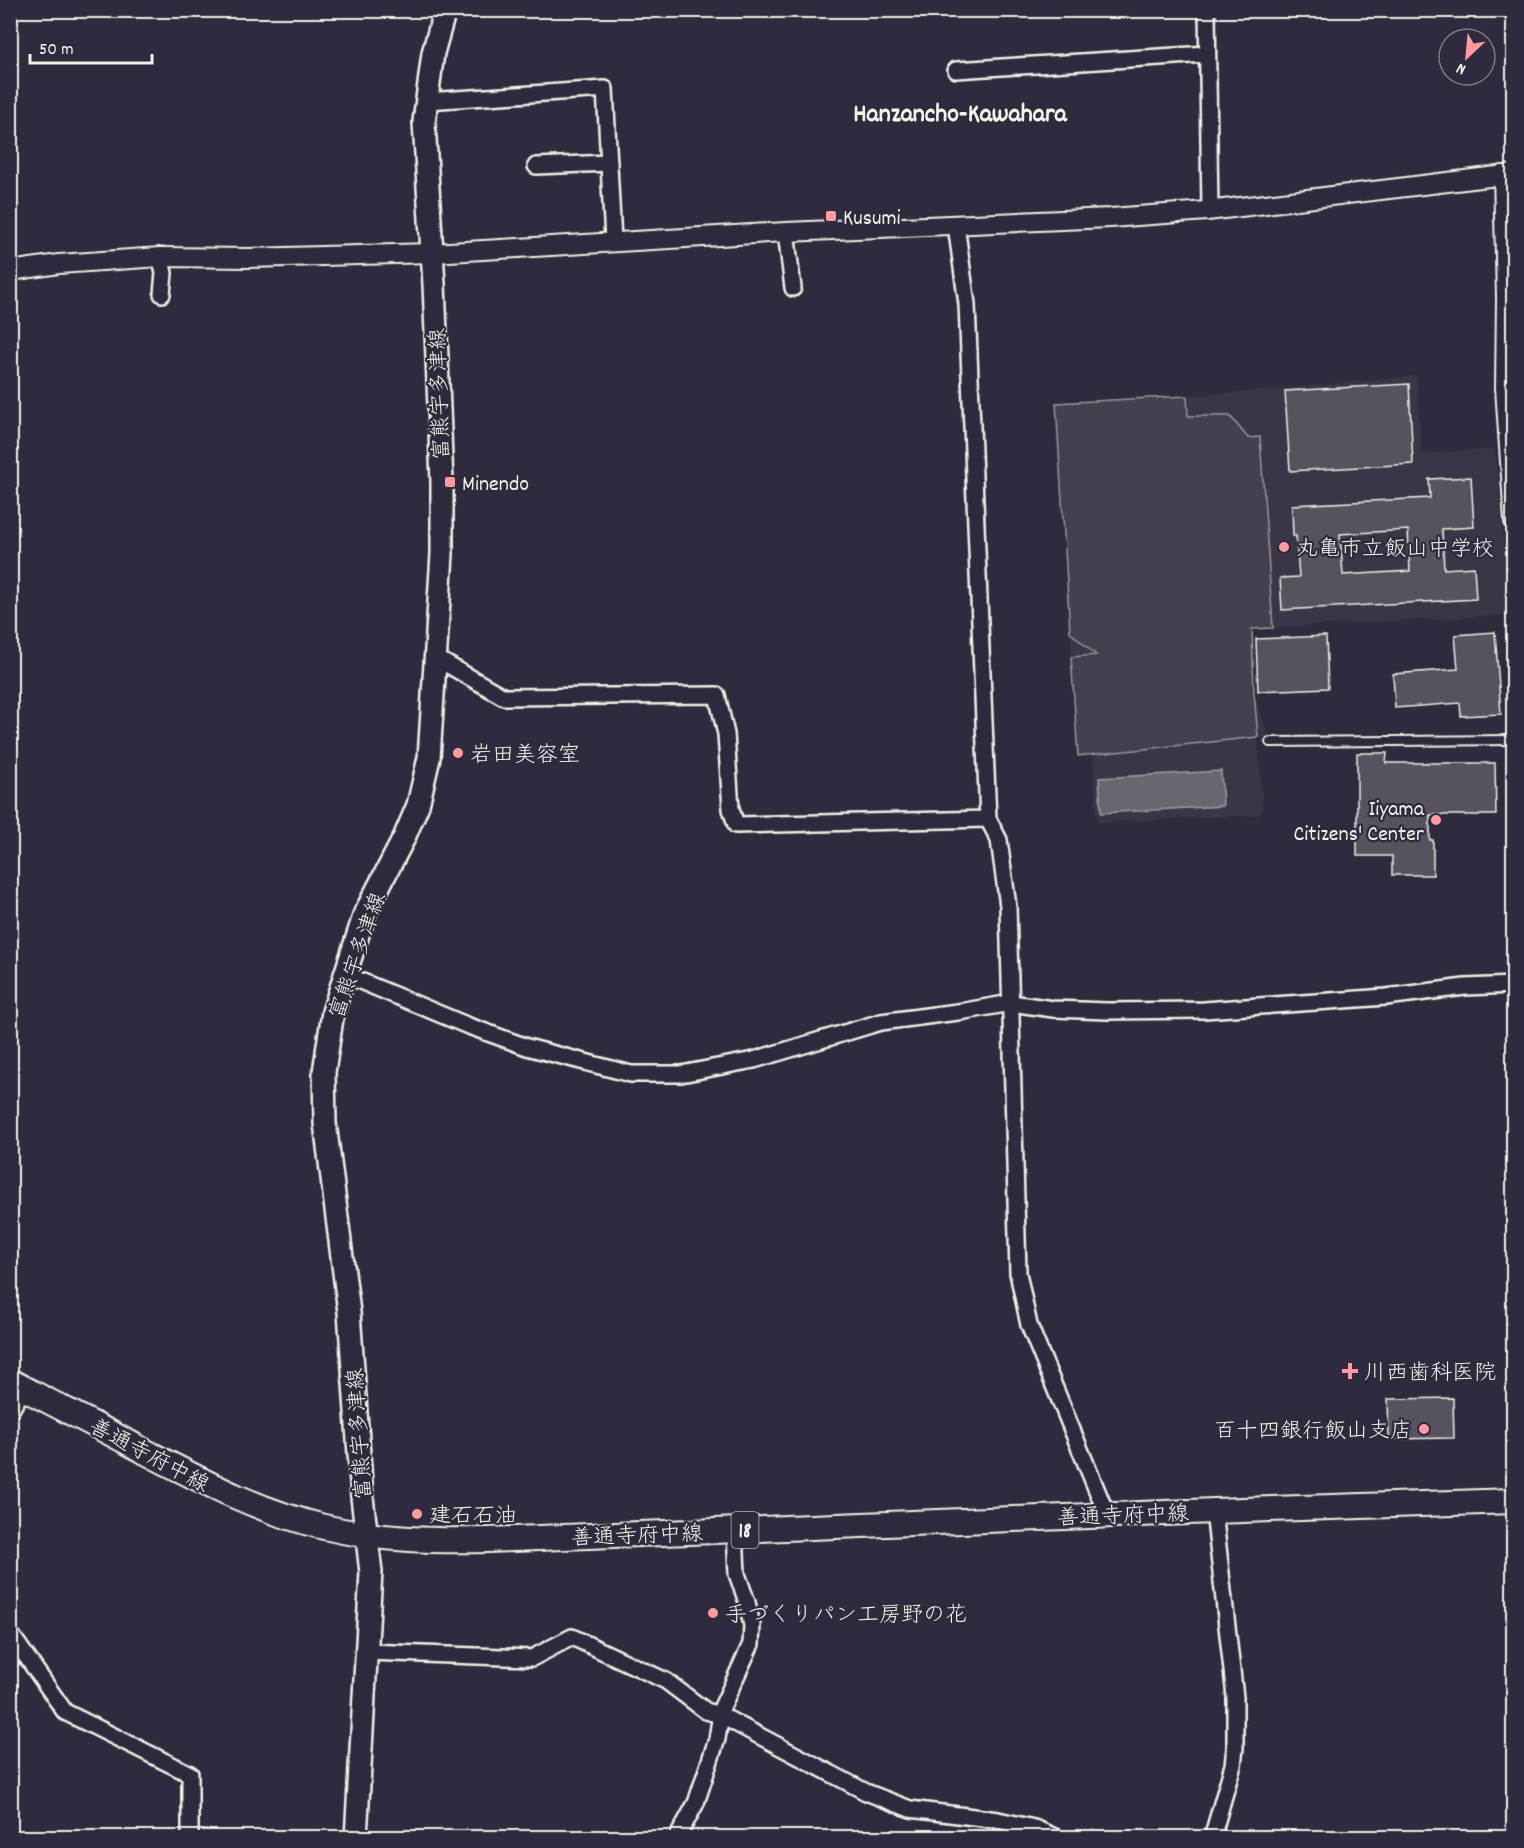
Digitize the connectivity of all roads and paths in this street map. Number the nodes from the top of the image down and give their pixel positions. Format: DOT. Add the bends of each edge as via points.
graph roads {
  1 [pos="445,10"];
  2 [pos="1207,10"];
  3 [pos="1207,54"];
  4 [pos="956,70"];
  5 [pos="426,101"];
  6 [pos="609,163"];
  7 [pos="536,166"];
  8 [pos="1508,174"];
  9 [pos="1210,211"];
  10 [pos="956,225"];
  11 [pos="786,232"];
  12 [pos="613,241"];
  13 [pos="432,253"];
  14 [pos="160,257"];
  15 [pos="10,271"];
  16 [pos="793,288"];
  17 [pos="162,294"];
  18 [pos="1514,521"];
  19 [pos="436,658"];
  20 [pos="1514,741"];
  21 [pos="1270,742"];
  22 [pos="988,819"];
  23 [pos="346,975"];
  24 [pos="1514,985"];
  25 [pos="1011,1003"];
  26 [pos="17,1384"];
  27 [pos="10,1411"];
  28 [pos="1514,1501"];
  29 [pos="1214,1511"];
  30 [pos="1107,1515"];
  31 [pos="735,1530"];
  32 [pos="367,1534"];
  33 [pos="14,1639"];
  34 [pos="367,1652"];
  35 [pos="10,1661"];
  36 [pos="720,1715"];
  37 [pos="190,1838"];
  38 [pos="356,1838"];
  39 [pos="677,1838"];
  40 [pos="1057,1838"];
  41 [pos="1212,1838"];
  1 -- 5 [label="main road, 富熊宇多津線"];
  2 -- 3 [label="street"];
  3 -- 4 [label="street"];
  3 -- 9 [label="street"];
  5 -- 6 [label="street" via="605,89"];
  5 -- 13 [label="main road, 富熊宇多津線" via="424,141"];
  6 -- 7 [label="street"];
  6 -- 12 [label="street"];
  8 -- 9 [label="street"];
  8 -- 18 [label="street" via="1504,388"];
  9 -- 10 [label="street"];
  10 -- 11 [label="street"];
  10 -- 22 [label="street" via="968,304"];
  11 -- 12 [label="street"];
  11 -- 16 [label="street"];
  12 -- 13 [label="street"];
  13 -- 14 [label="street"];
  13 -- 19 [label="main road, 富熊宇多津線" via="442,494"];
  14 -- 15 [label="street"];
  14 -- 17 [label="street" via="164,273"];
  19 -- 22 [label="street" via="504,697 717,695 726,734 731,809 736,825"];
  19 -- 23 [label="main road, 富熊宇多津線" via="429,758 418,805 365,913"];
  20 -- 21 [label="lane"];
  22 -- 25 [label="street" via="999,840 1008,906"];
  23 -- 25 [label="street" via="517,1043 631,1074 681,1074 743,1062 881,1022"];
  23 -- 32 [label="main road, 富熊宇多津線" via="333,1012 324,1072 325,1123 349,1312"];
  24 -- 25 [label="street" via="1204,1010 1107,1011"];
  25 -- 30 [label="street" via="1018,1273 1029,1325"];
  26 -- 27 [label="street"];
  26 -- 32 [label="main road, 善通寺府中線 / 18" via="245,1502 326,1528"];
  28 -- 29 [label="main road, 善通寺府中線 / 18"];
  29 -- 30 [label="main road, 善通寺府中線 / 18"];
  29 -- 41 [label="street" via="1235,1697 1235,1748"];
  30 -- 31 [label="main road, 善通寺府中線 / 18"];
  31 -- 32 [label="main road, 善通寺府中線 / 18" via="452,1541"];
  31 -- 36 [label="street" via="737,1574 749,1610 751,1644"];
  32 -- 34 [label="main road, 富熊宇多津線" via="371,1572"];
  33 -- 35 [label="street"];
  33 -- 37 [label="street" via="65,1712 189,1774"];
  34 -- 36 [label="street" via="532,1658 572,1637 666,1681 706,1712"];
  34 -- 38 [label="main road, 富熊宇多津線"];
  36 -- 39 [label="street" via="717,1739 696,1803"];
  36 -- 40 [label="street" via="866,1792 910,1809 998,1820"];
}
